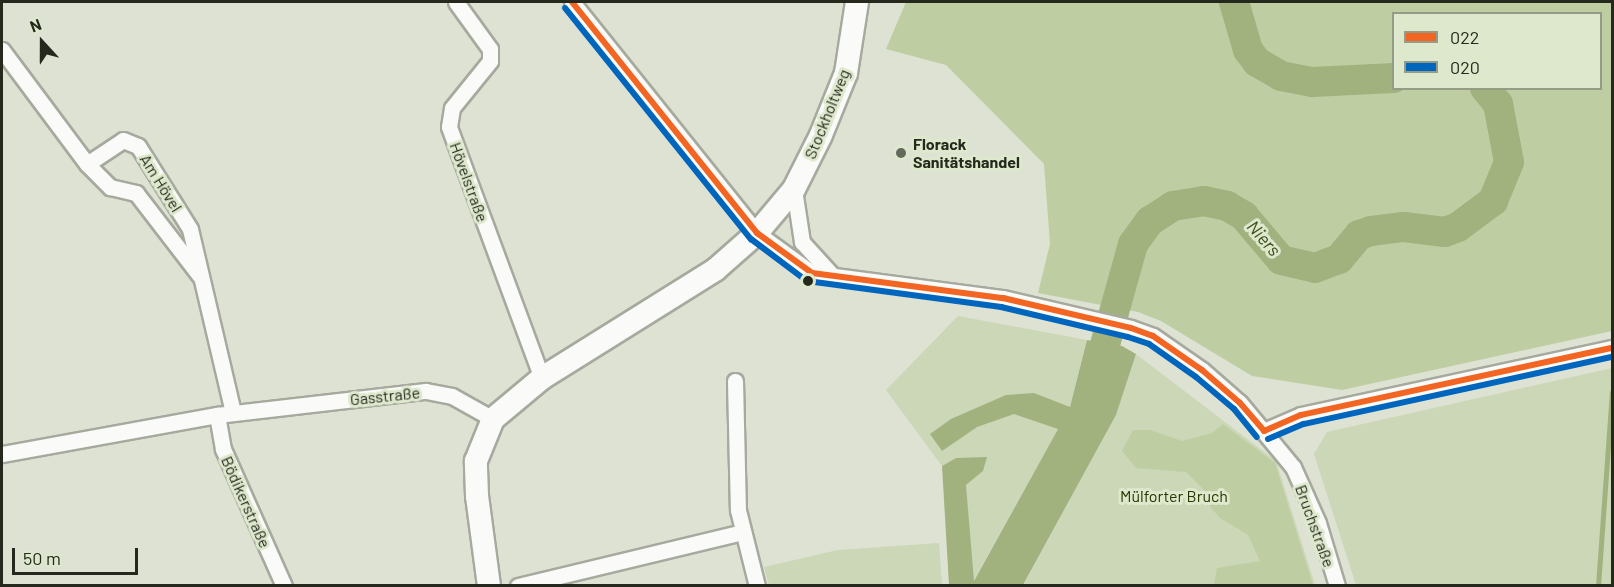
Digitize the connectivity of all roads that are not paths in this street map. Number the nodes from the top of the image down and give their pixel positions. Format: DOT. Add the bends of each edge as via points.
graph roads {
  1 [pos="456,2"];
  2 [pos="572,2"];
  3 [pos="857,2"];
  4 [pos="2,50"];
  5 [pos="87,164"];
  6 [pos="794,189"];
  7 [pos="757,233"];
  8 [pos="200,276"];
  9 [pos="834,277"];
  10 [pos="1612,348"];
  11 [pos="542,378"];
  12 [pos="735,381"];
  13 [pos="233,413"];
  14 [pos="217,415"];
  15 [pos="493,419"];
  16 [pos="1264,430"];
  17 [pos="2,454"];
  18 [pos="743,532"];
  19 [pos="284,585"];
  20 [pos="489,585"];
  21 [pos="518,585"];
  22 [pos="757,585"];
  23 [pos="1337,585"];
  1 -- 11 [label="street, Hövelstraße" via="490,49 490,61 452,108 449,127"];
  2 -- 7 [label="street, Bruchstraße"];
  3 -- 6 [label="main road, Stockholtweg" via="846,73"];
  4 -- 5 [label="street, Am Hövel"];
  5 -- 8 [label="street, Am Hövel" via="110,187 136,193"];
  5 -- 8 [label="street, Am Hövel" via="123,140 138,146 190,229"];
  6 -- 7 [label="main road"];
  6 -- 9 [label="street" via="802,242"];
  7 -- 9 [label="street, Bruchstraße" via="812,273"];
  7 -- 11 [label="main road" via="715,270"];
  8 -- 13 [label="street, Am Hövel"];
  9 -- 16 [label="street, Bruchstraße" via="1003,298 1131,328 1153,336 1202,370"];
  10 -- 16 [label="street" via="1301,415"];
  11 -- 15 [label="main road"];
  12 -- 18 [label="street" via="738,510"];
  13 -- 14 [label="street, Gasstraße"];
  13 -- 15 [label="street, Gasstraße" via="426,391 452,396"];
  14 -- 17 [label="street, Gasstraße"];
  14 -- 19 [label="street, Bödikerstraße" via="223,449"];
  15 -- 20 [label="main road" via="476,461"];
  16 -- 23 [label="street, Bruchstraße" via="1293,467 1318,523"];
  18 -- 21 [label="street"];
  18 -- 22 [label="street"];
}
